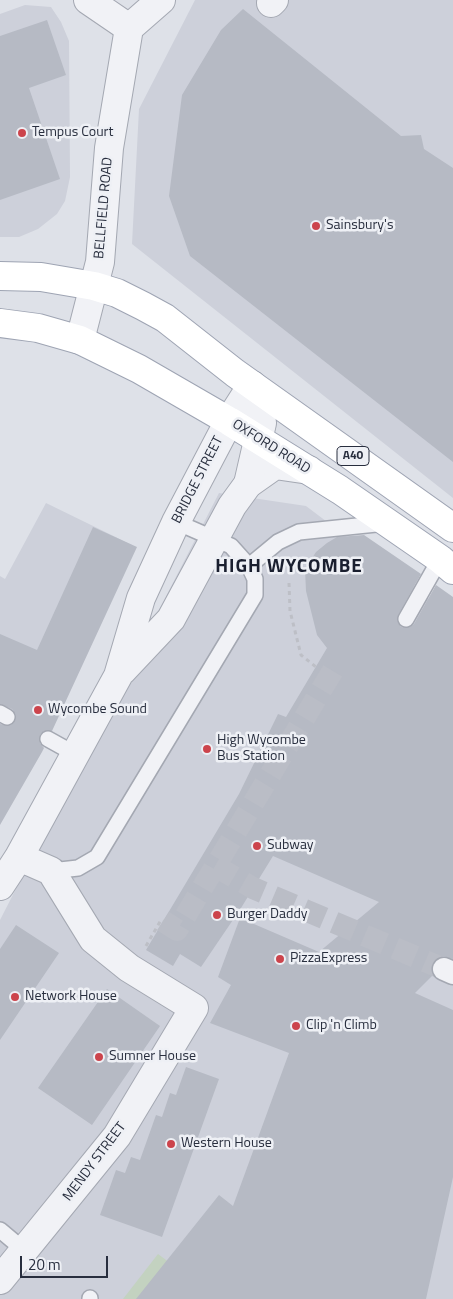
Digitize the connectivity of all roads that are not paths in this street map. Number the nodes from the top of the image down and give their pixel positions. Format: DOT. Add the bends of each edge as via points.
graph roads {
  1 [pos="88,0"];
  2 [pos="161,0"];
  3 [pos="129,28"];
  4 [pos="0,276"];
  5 [pos="94,286"];
  6 [pos="0,323"];
  7 [pos="80,340"];
  8 [pos="252,385"];
  9 [pos="229,421"];
  10 [pos="258,438"];
  11 [pos="309,470"];
  12 [pos="248,484"];
  13 [pos="176,522"];
  14 [pos="387,523"];
  15 [pos="453,528"];
  16 [pos="214,538"];
  17 [pos="447,564"];
  18 [pos="249,566"];
  19 [pos="406,619"];
  20 [pos="118,676"];
  21 [pos="48,739"];
  22 [pos="75,754"];
  23 [pos="19,857"];
  24 [pos="52,871"];
  25 [pos="0,886"];
  26 [pos="0,1230"];
  27 [pos="25,1251"];
  28 [pos="0,1280"];
  1 -- 3 [label="street"];
  2 -- 3 [label="street"];
  3 -- 5 [label="street, BELLFIELD ROAD" via="109,148 100,262"];
  4 -- 5 [label="main road, A40" via="41,277"];
  5 -- 7 [label="street, BELLFIELD ROAD"];
  5 -- 8 [label="main road, A40" via="117,293 165,318"];
  6 -- 7 [label="main road, A40" via="38,328"];
  7 -- 9 [label="main road, OXFORD ROAD / A40" via="139,369"];
  8 -- 9 [label="street, BRIDGE STREET"];
  8 -- 10 [label="street, BRIDGE STREET" via="259,397 261,414"];
  8 -- 15 [label="main road, A40"];
  9 -- 10 [label="main road, OXFORD ROAD / A40"];
  9 -- 13 [label="street, BRIDGE STREET"];
  10 -- 11 [label="main road, OXFORD ROAD / A40"];
  10 -- 12 [label="street, BRIDGE STREET"];
  11 -- 12 [label="street, BRIDGE STREET" via="275,465"];
  11 -- 14 [label="main road, OXFORD ROAD / A40"];
  12 -- 16 [label="street, BRIDGE STREET"];
  13 -- 16 [label="lane"];
  13 -- 20 [label="street, BRIDGE STREET" via="141,598"];
  14 -- 17 [label="main road, OXFORD ROAD / A40"];
  14 -- 18 [label="lane" via="298,532 278,542"];
  16 -- 18 [label="lane" via="231,546"];
  16 -- 20 [label="street, BRIDGE STREET" via="171,619"];
  17 -- 19 [label="lane"];
  18 -- 24 [label="lane" via="255,578 255,594 101,851 78,868"];
  20 -- 22 [label="street, BRIDGE STREET"];
  21 -- 22 [label="lane"];
  22 -- 23 [label="street, BRIDGE STREET"];
  23 -- 24 [label="street"];
  23 -- 25 [label="street, BRIDGE STREET"];
  24 -- 27 [label="street, MENDY STREET" via="93,939 129,968 194,1008 117,1136"];
  26 -- 27 [label="lane"];
  27 -- 28 [label="street, MENDY STREET"];
}
